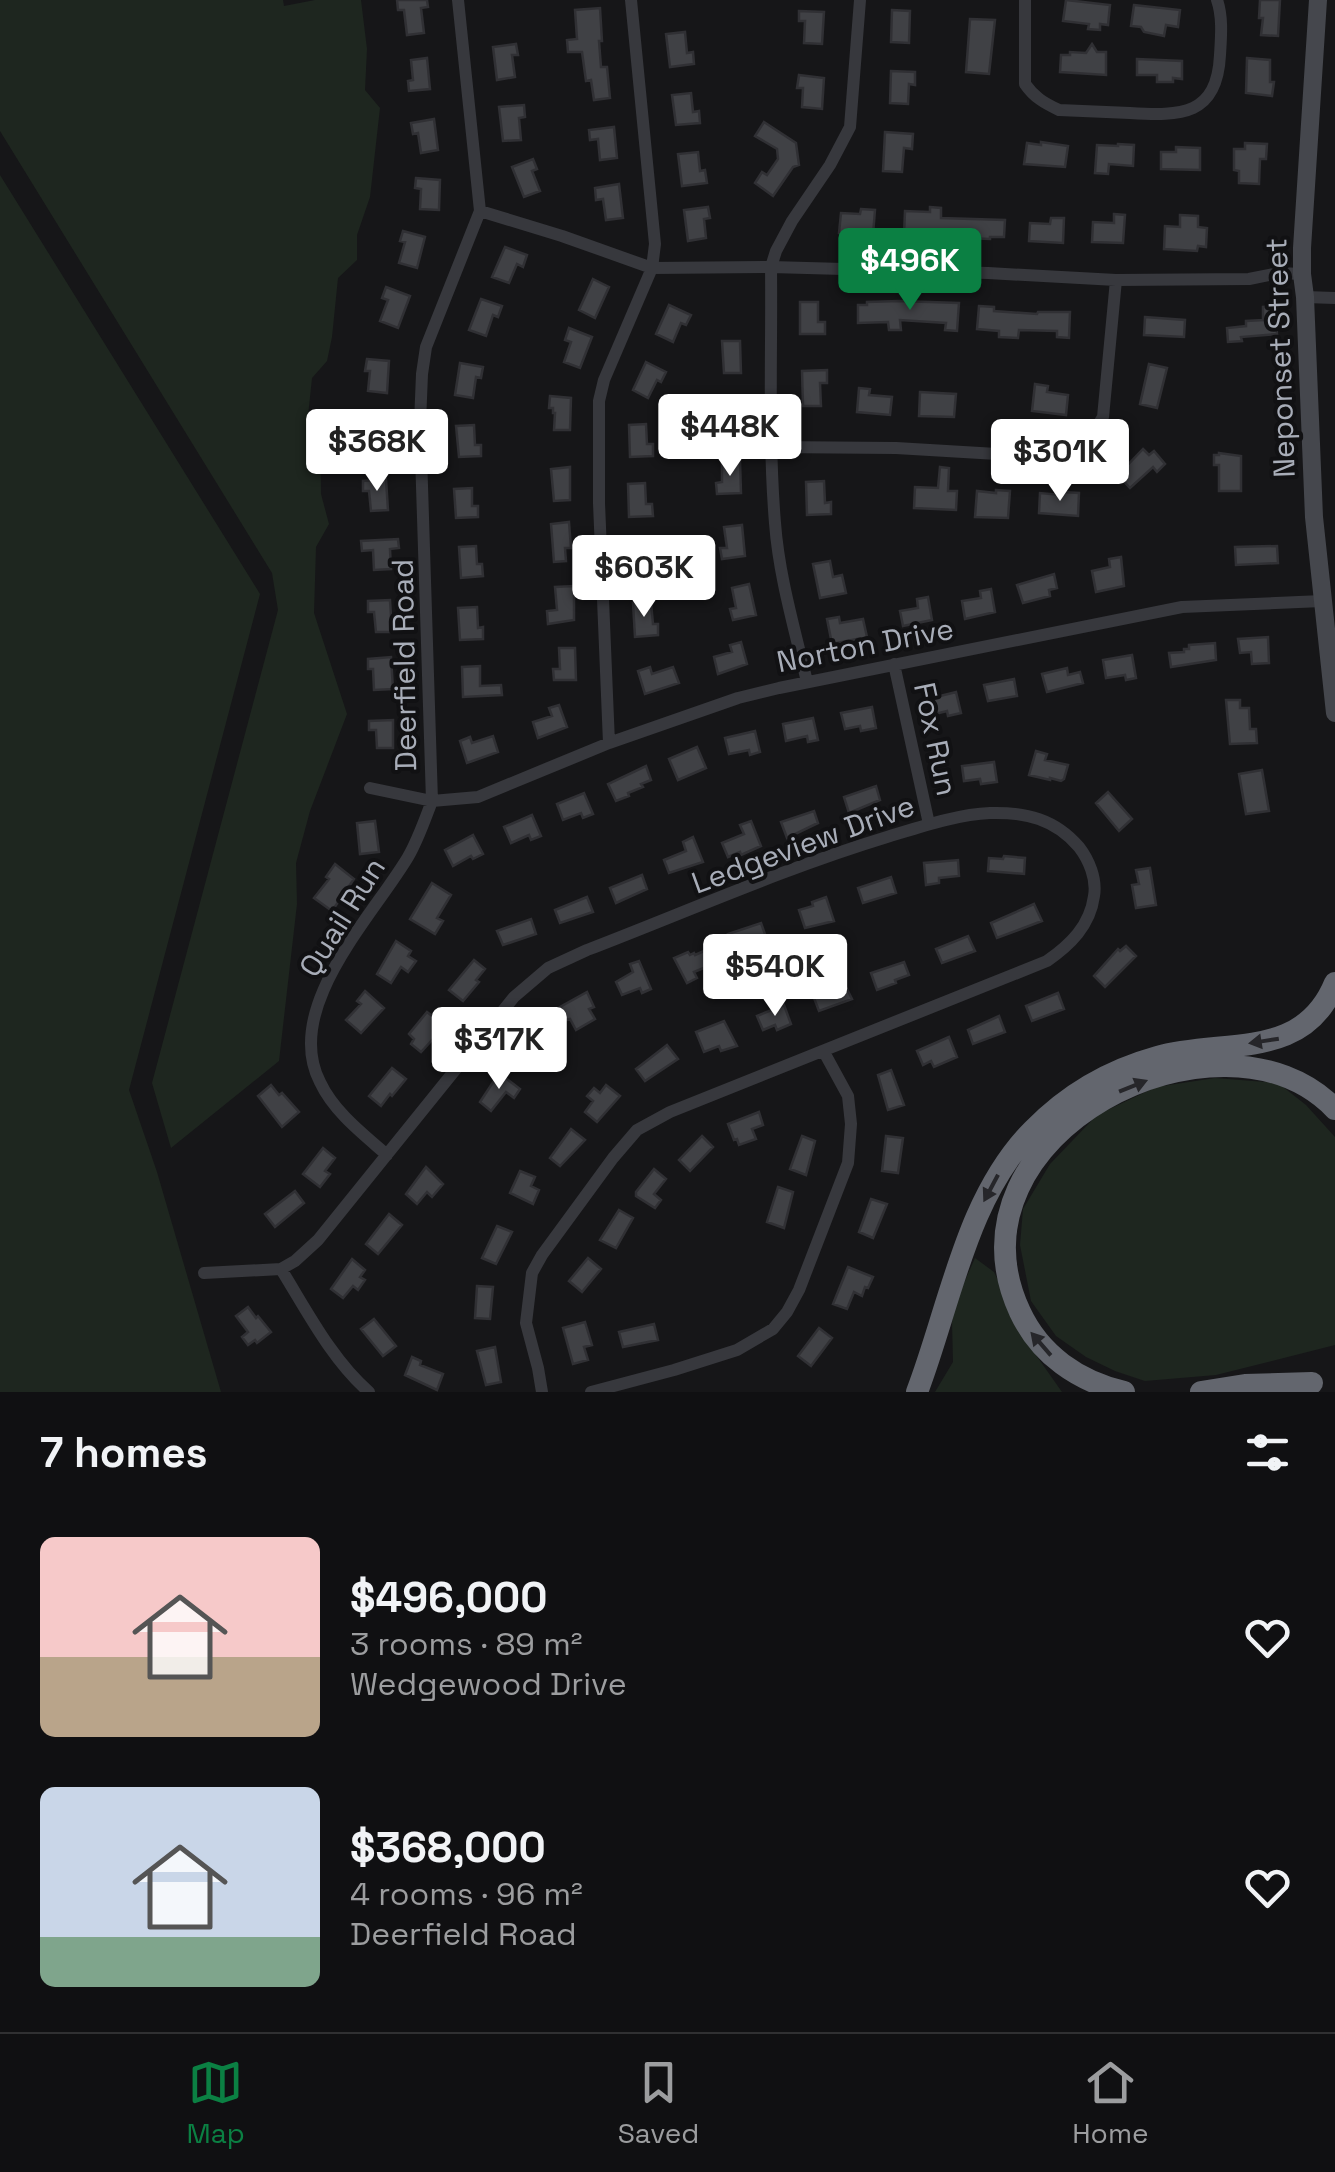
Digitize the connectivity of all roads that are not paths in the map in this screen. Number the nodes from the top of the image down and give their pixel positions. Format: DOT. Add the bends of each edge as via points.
graph roads {
  1 [pos="458,0"];
  2 [pos="631,0"];
  3 [pos="860,0"];
  4 [pos="1025,0"];
  5 [pos="1218,0"];
  6 [pos="1318,0"];
  7 [pos="480,211"];
  8 [pos="771,267"];
  9 [pos="652,268"];
  10 [pos="1302,274"];
  11 [pos="1116,280"];
  12 [pos="1305,297"];
  13 [pos="1335,298"];
  14 [pos="772,447"];
  15 [pos="1322,602"];
  16 [pos="894,664"];
  17 [pos="807,682"];
  18 [pos="1335,712"];
  19 [pos="609,743"];
  20 [pos="370,788"];
  21 [pos="432,801"];
  22 [pos="929,824"];
  23 [pos="1335,983"];
  24 [pos="824,1052"];
  25 [pos="1335,1109"];
  26 [pos="387,1156"];
  27 [pos="282,1269"];
  28 [pos="204,1273"];
  29 [pos="1335,1377"];
  30 [pos="1312,1383"];
  31 [pos="369,1392"];
  32 [pos="542,1392"];
  33 [pos="591,1392"];
  34 [pos="917,1392"];
  35 [pos="1124,1392"];
  36 [pos="1201,1392"];
  37 [pos="1277,1392"];
  1 -- 7 [label="street, Deerfield Road"];
  2 -- 9 [label="street"];
  3 -- 8 [label="street" via="850,127"];
  4 -- 5 [label="street" via="1024,84 1044,104 1166,116 1194,110 1215,88"];
  6 -- 10 [label="main road, Neponset Street"];
  7 -- 9 [label="street"];
  7 -- 21 [label="street, Deerfield Road" via="426,347 422,374"];
  8 -- 9 [label="street"];
  8 -- 11 [label="street"];
  8 -- 14 [label="street"];
  9 -- 19 [label="street" via="599,401"];
  10 -- 11 [label="street"];
  10 -- 12 [label="main road, Neponset Street"];
  11 -- 14 [label="street" via="1103,417 1071,452 1046,457"];
  12 -- 13 [label="street"];
  12 -- 15 [label="main road, Neponset Street"];
  14 -- 17 [label="street" via="775,526"];
  15 -- 16 [label="street, Norton Drive" via="1182,607"];
  15 -- 18 [label="main road, Neponset Street"];
  16 -- 17 [label="street, Norton Drive"];
  16 -- 22 [label="street, Fox Run"];
  17 -- 19 [label="street, Norton Drive" via="738,698"];
  19 -- 21 [label="street, Norton Drive" via="478,797"];
  20 -- 21 [label="street, Norton Drive"];
  21 -- 26 [label="street, Quail Run" via="410,855 322,989 310,1042 319,1082"];
  22 -- 24 [label="street, Ledgeview Drive" via="989,812 1055,824 1091,866 1091,910 1069,946 1047,962"];
  22 -- 26 [label="street, Ledgeview Drive" via="850,848 548,968 514,997"];
  23 -- 34 [label="highway, one-way" via="1318,1013 1293,1034 1129,1066 1079,1092 1034,1129 986,1196"];
  24 -- 32 [label="street, Ledgeview Drive" via="670,1112 638,1130 613,1158 532,1273 526,1323"];
  24 -- 33 [label="street" via="848,1096 848,1162 787,1312 773,1329 737,1350"];
  35 -- 25 [label="highway, one-way" via="1055,1359 1029,1330 1014,1298 1006,1228 1018,1186 1037,1155 1070,1122 1113,1094 1192,1070 1277,1074 1310,1088"];
  26 -- 27 [label="street, Ledgeview Drive" via="318,1240"];
  27 -- 28 [label="street"];
  27 -- 31 [label="street" via="321,1333"];
  29 -- 30 [label="highway"];
  30 -- 36 [label="highway"];
  30 -- 37 [label="highway"];
}
